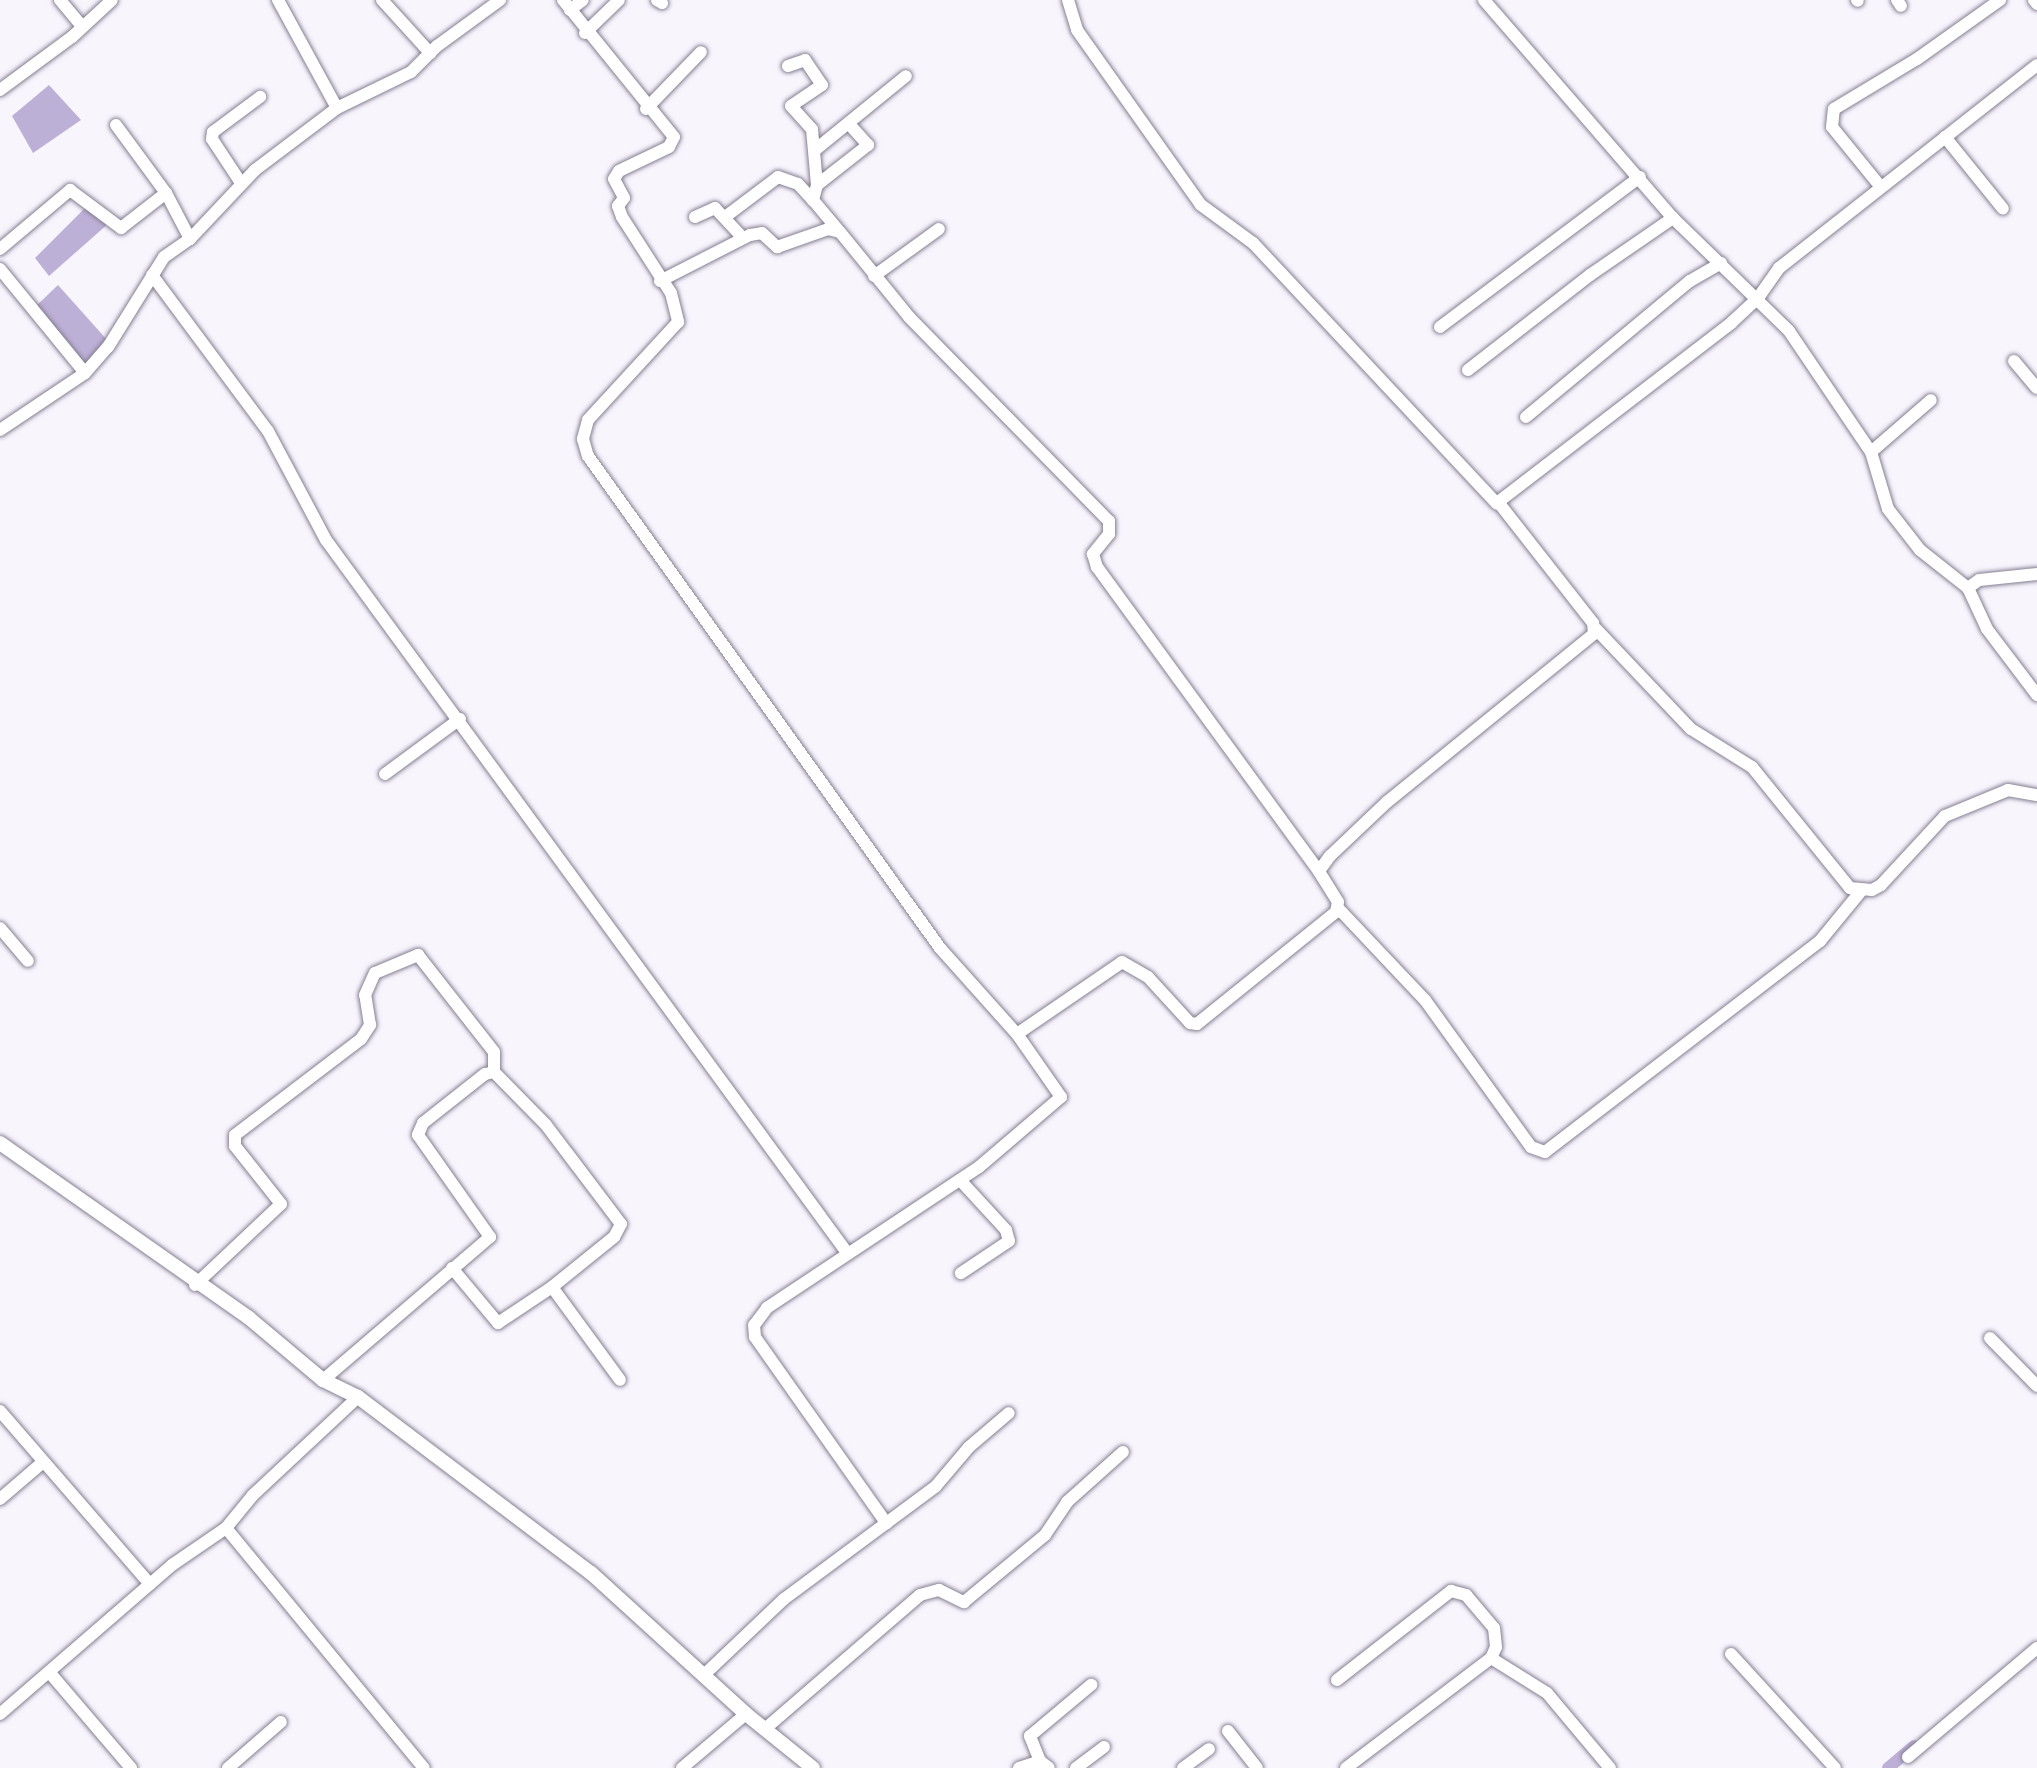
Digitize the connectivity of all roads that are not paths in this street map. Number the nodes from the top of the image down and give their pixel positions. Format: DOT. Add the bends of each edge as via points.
graph roads {
  1 [pos="60,0"];
  2 [pos="112,0"];
  3 [pos="278,0"];
  4 [pos="382,0"];
  5 [pos="500,0"];
  6 [pos="583,0"];
  7 [pos="620,0"];
  8 [pos="629,0"];
  9 [pos="1068,0"];
  10 [pos="1484,0"];
  11 [pos="2000,0"];
  12 [pos="566,5"];
  13 [pos="82,26"];
  14 [pos="585,33"];
  15 [pos="701,52"];
  16 [pos="430,53"];
  17 [pos="2037,65"];
  18 [pos="788,66"];
  19 [pos="906,76"];
  20 [pos="0,90"];
  21 [pos="260,97"];
  22 [pos="337,108"];
  23 [pos="646,109"];
  24 [pos="116,125"];
  25 [pos="850,125"];
  26 [pos="1945,137"];
  27 [pos="815,150"];
  28 [pos="1640,177"];
  29 [pos="241,183"];
  30 [pos="817,185"];
  31 [pos="1880,186"];
  32 [pos="166,193"];
  33 [pos="813,200"];
  34 [pos="2003,209"];
  35 [pos="695,217"];
  36 [pos="725,217"];
  37 [pos="1673,218"];
  38 [pos="837,229"];
  39 [pos="939,229"];
  40 [pos="743,238"];
  41 [pos="190,239"];
  42 [pos="0,249"];
  43 [pos="1721,263"];
  44 [pos="0,269"];
  45 [pos="152,275"];
  46 [pos="874,276"];
  47 [pos="660,281"];
  48 [pos="1758,298"];
  49 [pos="1440,327"];
  50 [pos="2014,361"];
  51 [pos="1468,370"];
  52 [pos="85,373"];
  53 [pos="2037,388"];
  54 [pos="1931,400"];
  55 [pos="1526,417"];
  56 [pos="0,430"];
  57 [pos="1871,452"];
  58 [pos="1497,504"];
  59 [pos="2037,574"];
  60 [pos="1968,588"];
  61 [pos="1596,629"];
  62 [pos="2037,695"];
  63 [pos="460,719"];
  64 [pos="385,774"];
  65 [pos="2037,795"];
  66 [pos="1319,871"];
  67 [pos="1861,891"];
  68 [pos="1338,908"];
  69 [pos="0,928"];
  70 [pos="28,961"];
  71 [pos="1017,1034"];
  72 [pos="494,1072"];
  73 [pos="2,1148"];
  74 [pos="960,1180"];
  75 [pos="848,1254"];
  76 [pos="452,1268"];
  77 [pos="961,1273"];
  78 [pos="195,1285"];
  79 [pos="552,1287"];
  80 [pos="1990,1338"];
  81 [pos="323,1380"];
  82 [pos="620,1380"];
  83 [pos="2037,1386"];
  84 [pos="358,1397"];
  85 [pos="0,1411"];
  86 [pos="1009,1413"];
  87 [pos="1123,1452"];
  88 [pos="43,1462"];
  89 [pos="0,1499"];
  90 [pos="886,1523"];
  91 [pos="226,1528"];
  92 [pos="150,1584"];
  93 [pos="2037,1648"];
  94 [pos="1731,1654"];
  95 [pos="1491,1658"];
  96 [pos="50,1673"];
  97 [pos="706,1673"];
  98 [pos="1337,1680"];
  99 [pos="1091,1685"];
  100 [pos="0,1714"];
  101 [pos="746,1714"];
  102 [pos="281,1722"];
  103 [pos="766,1728"];
  104 [pos="1228,1731"];
  105 [pos="1104,1747"];
  106 [pos="1209,1749"];
  107 [pos="1908,1757"];
  108 [pos="1044,1764"];
  109 [pos="131,1768"];
  110 [pos="228,1768"];
  111 [pos="424,1768"];
  112 [pos="682,1768"];
  113 [pos="813,1768"];
  114 [pos="1019,1768"];
  115 [pos="1076,1768"];
  116 [pos="1183,1768"];
  117 [pos="1257,1768"];
  118 [pos="1346,1768"];
  119 [pos="1610,1768"];
  120 [pos="1835,1768"];
  1 -- 13 [label="street"];
  2 -- 13 [label="street"];
  3 -- 22 [label="street"];
  4 -- 16 [label="street"];
  5 -- 16 [label="street"];
  6 -- 12 [label="street"];
  7 -- 8 [label="street"];
  7 -- 14 [label="street"];
  9 -- 58 [label="street" via="1077,30 1201,205 1253,243"];
  10 -- 28 [label="street"];
  11 -- 31 [label="street" via="1834,109 1832,127"];
  12 -- 14 [label="street"];
  13 -- 20 [label="street"];
  14 -- 23 [label="street"];
  15 -- 23 [label="street"];
  16 -- 22 [label="street" via="411,72"];
  17 -- 26 [label="street"];
  18 -- 27 [label="street" via="805,60 822,85 791,106 812,129"];
  19 -- 25 [label="street"];
  21 -- 29 [label="street" via="213,132 212,139"];
  22 -- 29 [label="street"];
  23 -- 47 [label="street" via="671,131 673,143 619,171 614,179 624,198 618,206 622,217"];
  24 -- 32 [label="street"];
  25 -- 27 [label="street"];
  25 -- 30 [label="street" via="868,145"];
  26 -- 31 [label="street"];
  26 -- 34 [label="street"];
  27 -- 30 [label="street"];
  28 -- 37 [label="street"];
  28 -- 49 [label="street"];
  29 -- 41 [label="street"];
  30 -- 33 [label="street"];
  31 -- 48 [label="street" via="1779,268"];
  32 -- 41 [label="street"];
  32 -- 42 [label="street" via="121,228 70,190"];
  33 -- 36 [label="street" via="798,184 778,177"];
  33 -- 38 [label="street"];
  35 -- 36 [label="street" via="715,208"];
  36 -- 40 [label="street"];
  37 -- 43 [label="street"];
  37 -- 51 [label="street"];
  38 -- 40 [label="street" via="777,247 762,233"];
  38 -- 46 [label="street"];
  39 -- 46 [label="street"];
  40 -- 47 [label="street"];
  41 -- 45 [label="street"];
  43 -- 48 [label="street"];
  43 -- 55 [label="street" via="1690,281"];
  44 -- 52 [label="street"];
  45 -- 52 [label="street"];
  45 -- 63 [label="street" via="268,431 326,540"];
  46 -- 66 [label="street" via="1109,521 1109,534 1093,554 1097,567"];
  47 -- 71 [label="street" via="671,293 678,322 588,420 583,439 588,456 940,948"];
  48 -- 57 [label="street" via="1801,346"];
  48 -- 58 [label="street"];
  50 -- 53 [label="street"];
  52 -- 56 [label="street"];
  54 -- 57 [label="street"];
  57 -- 60 [label="street" via="1888,509 1920,550"];
  58 -- 61 [label="street"];
  59 -- 60 [label="street" via="1979,580"];
  60 -- 62 [label="street" via="1987,629"];
  61 -- 66 [label="street" via="1387,802"];
  61 -- 67 [label="street" via="1691,729 1752,767 1842,884"];
  63 -- 64 [label="street"];
  63 -- 75 [label="street"];
  65 -- 67 [label="street" via="2008,790 1945,816 1881,885"];
  66 -- 68 [label="street"];
  67 -- 68 [label="street" via="1820,941 1545,1152 1531,1147 1407,978"];
  68 -- 71 [label="street" via="1209,1020 1190,1023 1162,989 1122,962"];
  69 -- 70 [label="street"];
  71 -- 74 [label="street" via="1059,1092 1059,1102"];
  72 -- 76 [label="street" via="419,1129 422,1143 490,1237 482,1249"];
  72 -- 78 [label="street" via="488,1041 418,955 375,973 365,995 368,1032 235,1135 235,1146 281,1204"];
  72 -- 79 [label="street" via="546,1125 621,1224 614,1237"];
  73 -- 78 [label="street"];
  74 -- 75 [label="street"];
  74 -- 77 [label="street" via="1006,1230 1009,1241"];
  75 -- 90 [label="street" via="759,1314 755,1337"];
  76 -- 79 [label="street" via="498,1323"];
  76 -- 81 [label="street"];
  78 -- 81 [label="street" via="249,1318"];
  79 -- 82 [label="street"];
  80 -- 83 [label="street"];
  81 -- 84 [label="street"];
  84 -- 91 [label="street" via="253,1495"];
  84 -- 97 [label="street" via="591,1573"];
  85 -- 88 [label="street"];
  86 -- 90 [label="street" via="969,1447 936,1486"];
  87 -- 103 [label="street" via="1067,1502 1045,1535 964,1602 939,1590 920,1595"];
  88 -- 89 [label="street"];
  88 -- 92 [label="street"];
  90 -- 97 [label="street" via="784,1599"];
  91 -- 92 [label="street"];
  91 -- 111 [label="street"];
  92 -- 96 [label="street"];
  93 -- 107 [label="street"];
  94 -- 120 [label="street"];
  95 -- 98 [label="street" via="1494,1628 1466,1595 1451,1591"];
  95 -- 118 [label="street"];
  95 -- 119 [label="street" via="1547,1693"];
  96 -- 100 [label="street"];
  96 -- 109 [label="street"];
  97 -- 101 [label="street"];
  99 -- 108 [label="street" via="1030,1736"];
  101 -- 103 [label="street"];
  101 -- 112 [label="street"];
  102 -- 110 [label="street"];
  103 -- 113 [label="street"];
  104 -- 117 [label="street"];
  105 -- 115 [label="street"];
  106 -- 116 [label="street"];
  108 -- 114 [label="street"];
}
